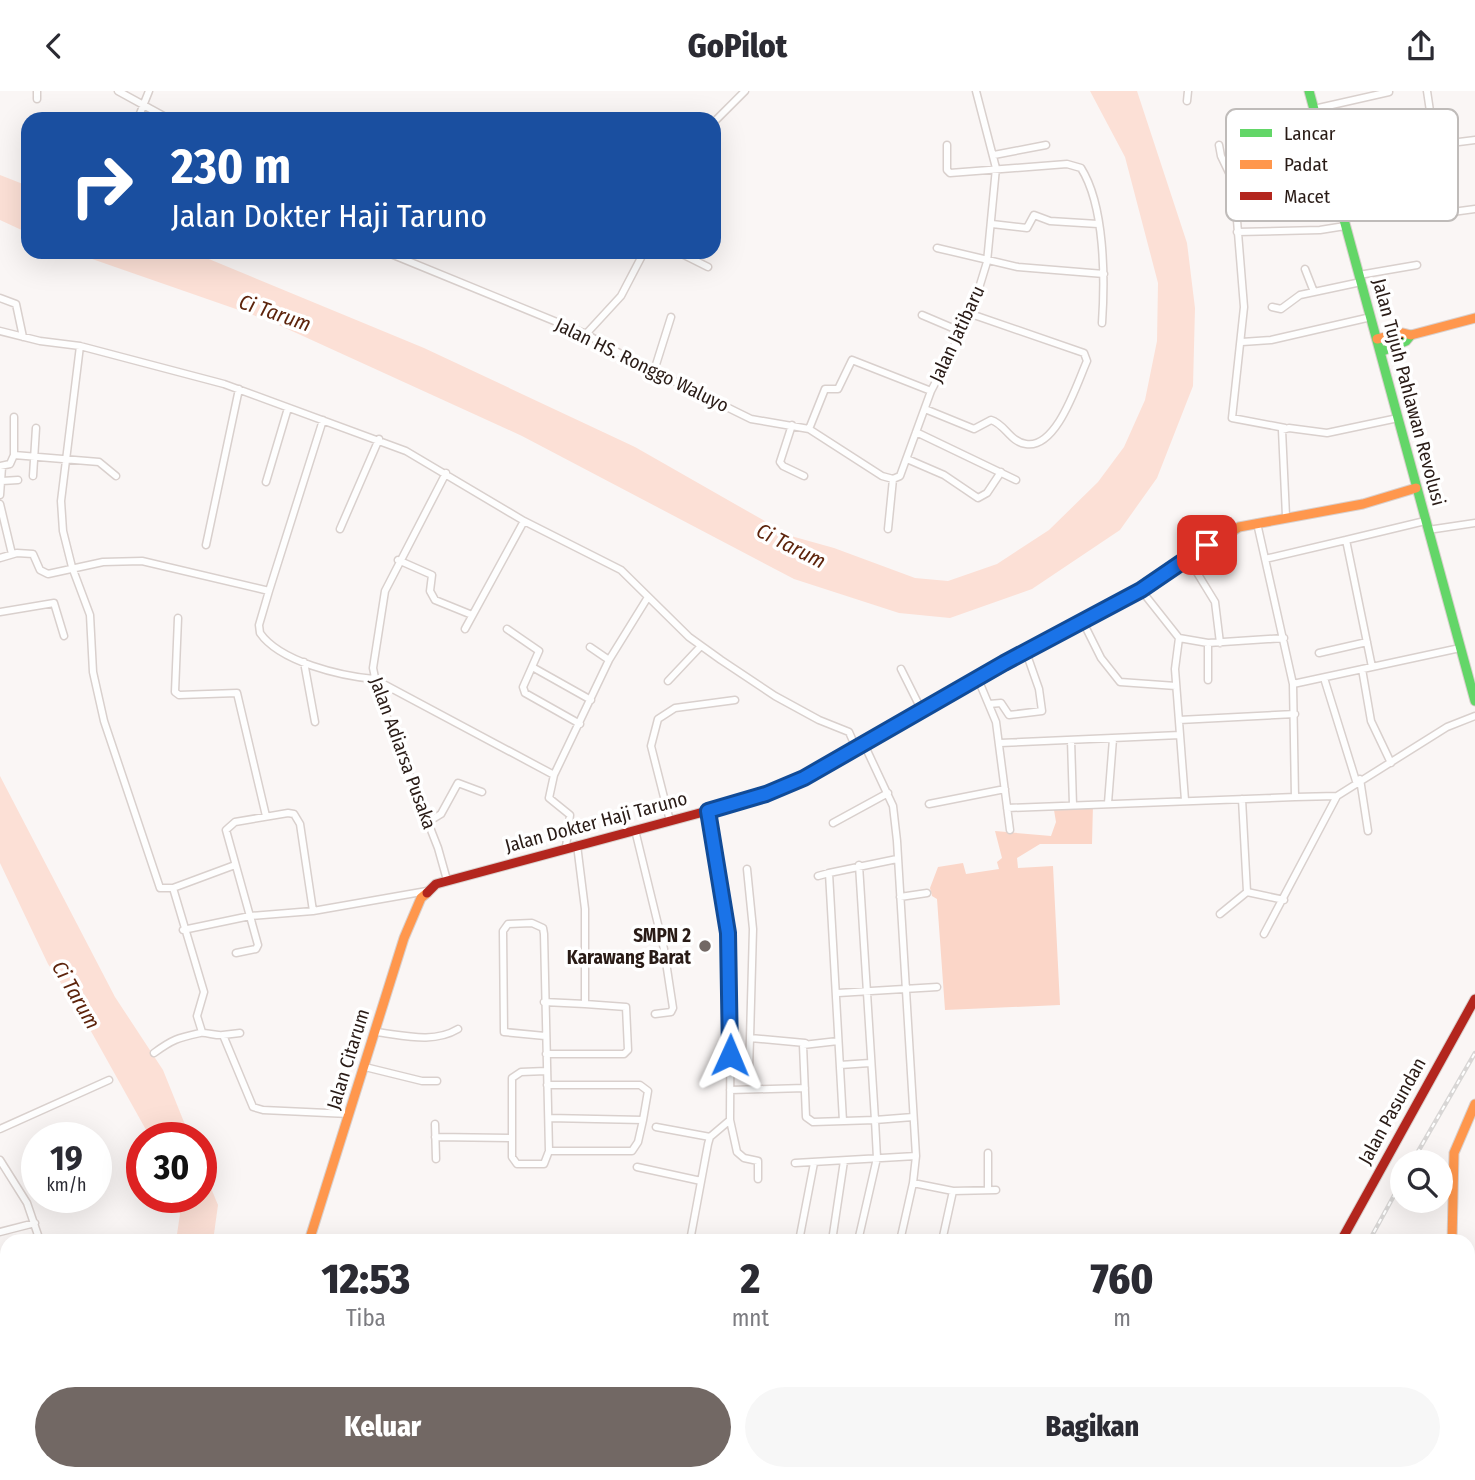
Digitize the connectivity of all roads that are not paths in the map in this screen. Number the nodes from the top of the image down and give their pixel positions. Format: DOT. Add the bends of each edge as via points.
graph roads {
  1 [pos="118,91"];
  2 [pos="149,91"];
  3 [pos="745,91"];
  4 [pos="976,91"];
  5 [pos="1188,91"];
  6 [pos="1309,91"];
  7 [pos="1427,91"];
  8 [pos="1389,92"];
  9 [pos="1187,101"];
  10 [pos="144,102"];
  11 [pos="1314,109"];
  12 [pos="1430,109"];
  13 [pos="140,112"];
  14 [pos="159,112"];
  15 [pos="721,115"];
  16 [pos="947,145"];
  17 [pos="1045,145"];
  18 [pos="1219,145"];
  19 [pos="994,155"];
  20 [pos="1226,166"];
  21 [pos="996,168"];
  22 [pos="1236,221"];
  23 [pos="1345,221"];
  24 [pos="992,224"];
  25 [pos="1098,224"];
  26 [pos="1346,226"];
  27 [pos="1237,232"];
  28 [pos="937,248"];
  29 [pos="403,259"];
  30 [pos="640,259"];
  31 [pos="692,259"];
  32 [pos="987,262"];
  33 [pos="1417,265"];
  34 [pos="708,267"];
  35 [pos="1305,269"];
  36 [pos="1104,274"];
  37 [pos="1360,279"];
  38 [pos="1314,292"];
  39 [pos="0,298"];
  40 [pos="1272,307"];
  41 [pos="971,314"];
  42 [pos="922,315"];
  43 [pos="671,317"];
  44 [pos="1371,317"];
  45 [pos="1475,318"];
  46 [pos="1102,323"];
  47 [pos="0,331"];
  48 [pos="962,332"];
  49 [pos="586,334"];
  50 [pos="1411,335"];
  51 [pos="23,337"];
  52 [pos="1377,339"];
  53 [pos="1242,342"];
  54 [pos="80,346"];
  55 [pos="1380,352"];
  56 [pos="654,371"];
  57 [pos="239,389"];
  58 [pos="931,391"];
  59 [pos="288,408"];
  60 [pos="925,409"];
  61 [pos="14,417"];
  62 [pos="1398,418"];
  63 [pos="323,420"];
  64 [pos="792,425"];
  65 [pos="36,428"];
  66 [pos="1285,428"];
  67 [pos="808,429"];
  68 [pos="916,432"];
  69 [pos="379,439"];
  70 [pos="33,454"];
  71 [pos="13,455"];
  72 [pos="66,457"];
  73 [pos="907,459"];
  74 [pos="1,466"];
  75 [pos="1001,472"];
  76 [pos="446,473"];
  77 [pos="33,476"];
  78 [pos="116,476"];
  79 [pos="804,477"];
  80 [pos="893,479"];
  81 [pos="1016,479"];
  82 [pos="18,480"];
  83 [pos="2,481"];
  84 [pos="266,482"];
  85 [pos="1416,488"];
  86 [pos="0,495"];
  87 [pos="0,504"];
  88 [pos="1286,516"];
  89 [pos="524,521"];
  90 [pos="1257,523"];
  91 [pos="1475,523"];
  92 [pos="1427,525"];
  93 [pos="340,529"];
  94 [pos="888,529"];
  95 [pos="1346,540"];
  96 [pos="206,545"];
  97 [pos="12,554"];
  98 [pos="0,558"];
  99 [pos="1188,558"];
  100 [pos="1265,559"];
  101 [pos="398,560"];
  102 [pos="72,567"];
  103 [pos="1141,590"];
  104 [pos="269,591"];
  105 [pos="648,597"];
  106 [pos="0,612"];
  107 [pos="472,615"];
  108 [pos="178,618"];
  109 [pos="1083,622"];
  110 [pos="465,629"];
  111 [pos="507,629"];
  112 [pos="64,636"];
  113 [pos="1179,638"];
  114 [pos="1284,638"];
  115 [pos="1367,642"];
  116 [pos="1208,643"];
  117 [pos="1220,643"];
  118 [pos="701,646"];
  119 [pos="590,647"];
  120 [pos="1460,648"];
  121 [pos="1026,652"];
  122 [pos="1319,653"];
  123 [pos="609,660"];
  124 [pos="304,662"];
  125 [pos="1372,667"];
  126 [pos="534,668"];
  127 [pos="901,669"];
  128 [pos="1362,669"];
  129 [pos="1472,674"];
  130 [pos="978,678"];
  131 [pos="1324,678"];
  132 [pos="374,679"];
  133 [pos="1208,680"];
  134 [pos="668,681"];
  135 [pos="1293,684"];
  136 [pos="1176,686"];
  137 [pos="591,700"];
  138 [pos="735,700"];
  139 [pos="1475,701"];
  140 [pos="989,705"];
  141 [pos="922,711"];
  142 [pos="1295,714"];
  143 [pos="1475,716"];
  144 [pos="1179,720"];
  145 [pos="315,722"];
  146 [pos="580,724"];
  147 [pos="1180,736"];
  148 [pos="1113,739"];
  149 [pos="1071,740"];
  150 [pos="1000,743"];
  151 [pos="860,746"];
  152 [pos="1391,763"];
  153 [pos="554,775"];
  154 [pos="1358,780"];
  155 [pos="1005,789"];
  156 [pos="482,792"];
  157 [pos="888,793"];
  158 [pos="1337,796"];
  159 [pos="1296,797"];
  160 [pos="1242,799"];
  161 [pos="1185,800"];
  162 [pos="1108,803"];
  163 [pos="929,804"];
  164 [pos="1073,805"];
  165 [pos="1007,808"];
  166 [pos="708,811"];
  167 [pos="266,816"];
  168 [pos="670,821"];
  169 [pos="428,822"];
  170 [pos="832,823"];
  171 [pos="635,830"];
  172 [pos="1010,830"];
  173 [pos="1368,831"];
  174 [pos="577,845"];
  175 [pos="566,847"];
  176 [pos="897,859"];
  177 [pos="235,865"];
  178 [pos="859,865"];
  179 [pos="747,869"];
  180 [pos="829,873"];
  181 [pos="818,876"];
  182 [pos="447,880"];
  183 [pos="173,888"];
  184 [pos="427,891"];
  185 [pos="1247,892"];
  186 [pos="927,893"];
  187 [pos="900,897"];
  188 [pos="1284,899"];
  189 [pos="313,911"];
  190 [pos="1220,914"];
  191 [pos="250,916"];
  192 [pos="183,930"];
  193 [pos="1264,934"];
  194 [pos="236,953"];
  195 [pos="937,987"];
  196 [pos="905,988"];
  197 [pos="867,991"];
  198 [pos="838,993"];
  199 [pos="1475,999"];
  200 [pos="544,1003"];
  201 [pos="585,1004"];
  202 [pos="654,1014"];
  203 [pos="458,1029"];
  204 [pos="202,1032"];
  205 [pos="375,1032"];
  206 [pos="240,1033"];
  207 [pos="223,1035"];
  208 [pos="545,1036"];
  209 [pos="750,1038"];
  210 [pos="838,1041"];
  211 [pos="805,1043"];
  212 [pos="154,1053"];
  213 [pos="546,1054"];
  214 [pos="870,1063"];
  215 [pos="839,1065"];
  216 [pos="365,1067"];
  217 [pos="749,1069"];
  218 [pos="546,1071"];
  219 [pos="109,1080"];
  220 [pos="437,1081"];
  221 [pos="547,1085"];
  222 [pos="805,1088"];
  223 [pos="730,1090"];
  224 [pos="1475,1104"];
  225 [pos="349,1114"];
  226 [pos="914,1117"];
  227 [pos="549,1118"];
  228 [pos="876,1119"];
  229 [pos="643,1120"];
  230 [pos="730,1120"];
  231 [pos="843,1121"];
  232 [pos="435,1124"];
  233 [pos="656,1127"];
  234 [pos="0,1129"];
  235 [pos="435,1137"];
  236 [pos="511,1137"];
  237 [pos="710,1137"];
  238 [pos="549,1151"];
  239 [pos="988,1153"];
  240 [pos="916,1156"];
  241 [pos="877,1158"];
  242 [pos="436,1159"];
  243 [pos="0,1160"];
  244 [pos="844,1161"];
  245 [pos="796,1163"];
  246 [pos="814,1163"];
  247 [pos="637,1167"];
  248 [pos="758,1179"];
  249 [pos="701,1181"];
  250 [pos="913,1183"];
  251 [pos="988,1190"];
  252 [pos="953,1191"];
  253 [pos="996,1191"];
  254 [pos="35,1223"];
  255 [pos="0,1232"];
  256 [pos="38,1234"];
  257 [pos="311,1234"];
  258 [pos="691,1234"];
  259 [pos="800,1234"];
  260 [pos="833,1234"];
  261 [pos="860,1234"];
  262 [pos="902,1234"];
  263 [pos="944,1234"];
  264 [pos="1345,1234"];
  265 [pos="1452,1234"];
  1 -- 10 [label="street"];
  2 -- 10 [label="street"];
  3 -- 15 [label="street"];
  4 -- 19 [label="street, Jalan Jatibaru"];
  5 -- 9 [label="street"];
  6 -- 11 [label="street, Jalan Tujuh Pahlawan Revolusi"];
  7 -- 12 [label="street"];
  8 -- 11 [label="street"];
  10 -- 13 [label="street"];
  10 -- 14 [label="street"];
  16 -- 21 [label="street" via="948,172"];
  17 -- 19 [label="street"];
  18 -- 20 [label="street"];
  19 -- 21 [label="street, Jalan Jatibaru"];
  21 -- 24 [label="street, Jalan Jatibaru"];
  21 -- 25 [label="street" via="1076,165 1084,173"];
  22 -- 27 [label="street"];
  23 -- 26 [label="street, Jalan Tujuh Pahlawan Revolusi"];
  24 -- 25 [label="street" via="1027,228 1034,215 1050,221"];
  24 -- 32 [label="street, Jalan Jatibaru"];
  25 -- 36 [label="street"];
  26 -- 27 [label="street"];
  26 -- 37 [label="street, Jalan Tujuh Pahlawan Revolusi"];
  27 -- 53 [label="street" via="1244,307"];
  28 -- 32 [label="street"];
  29 -- 49 [label="street, Jalan HS. Ronggo Waluyo"];
  30 -- 49 [label="street" via="621,296"];
  31 -- 34 [label="street"];
  32 -- 36 [label="street"];
  32 -- 41 [label="street, Jalan Jatibaru"];
  33 -- 37 [label="street"];
  35 -- 38 [label="street"];
  36 -- 46 [label="street"];
  37 -- 38 [label="street"];
  37 -- 44 [label="street, Jalan Tujuh Pahlawan Revolusi"];
  38 -- 40 [label="street" via="1296,296 1281,309"];
  39 -- 51 [label="street" via="16,304"];
  41 -- 48 [label="street, Jalan Jatibaru"];
  41 -- 60 [label="street" via="1084,353 1087,361 1064,413 1052,433 1027,445 991,420 974,429"];
  42 -- 48 [label="street"];
  43 -- 56 [label="street"];
  44 -- 52 [label="street, Jalan Tujuh Pahlawan Revolusi"];
  44 -- 53 [label="street"];
  45 -- 50 [label="street"];
  47 -- 51 [label="street"];
  48 -- 58 [label="street, Jalan Jatibaru"];
  49 -- 56 [label="street, Jalan HS. Ronggo Waluyo"];
  50 -- 52 [label="street"];
  50 -- 55 [label="street"];
  51 -- 54 [label="street"];
  52 -- 55 [label="street, Jalan Tujuh Pahlawan Revolusi"];
  53 -- 66 [label="street" via="1233,418"];
  54 -- 57 [label="street"];
  54 -- 72 [label="street"];
  55 -- 62 [label="street, Jalan Tujuh Pahlawan Revolusi"];
  56 -- 64 [label="street, Jalan HS. Ronggo Waluyo" via="751,419"];
  57 -- 59 [label="street"];
  57 -- 96 [label="street"];
  58 -- 60 [label="street, Jalan Jatibaru"];
  58 -- 67 [label="street" via="852,360 838,389 825,389"];
  59 -- 63 [label="street"];
  59 -- 84 [label="street"];
  60 -- 68 [label="street, Jalan Jatibaru"];
  61 -- 71 [label="street"];
  62 -- 66 [label="street" via="1327,433"];
  62 -- 85 [label="street, Jalan Tujuh Pahlawan Revolusi"];
  63 -- 69 [label="street"];
  63 -- 104 [label="street"];
  64 -- 67 [label="street, Jalan HS. Ronggo Waluyo"];
  64 -- 79 [label="street" via="780,462"];
  65 -- 70 [label="street"];
  66 -- 88 [label="street" via="1281,453"];
  67 -- 80 [label="street, Jalan HS. Ronggo Waluyo"];
  68 -- 73 [label="street, Jalan Jatibaru"];
  68 -- 75 [label="street"];
  69 -- 76 [label="street"];
  69 -- 93 [label="street"];
  70 -- 71 [label="street"];
  70 -- 72 [label="street"];
  70 -- 77 [label="street"];
  71 -- 74 [label="street" via="10,464"];
  72 -- 78 [label="street" via="99,462"];
  72 -- 102 [label="street" via="61,512"];
  73 -- 75 [label="street" via="944,475 978,498"];
  73 -- 80 [label="street, Jalan Jatibaru" via="900,476"];
  74 -- 83 [label="street"];
  75 -- 81 [label="street"];
  76 -- 89 [label="street"];
  76 -- 101 [label="street, Jalan Adiarsa Pusaka"];
  80 -- 94 [label="street, Jalan Jatibaru"];
  82 -- 83 [label="street"];
  83 -- 86 [label="street"];
  85 -- 88 [label="street, Jalan Dokter Haji Taruno" via="1363,504"];
  85 -- 92 [label="street, Jalan Tujuh Pahlawan Revolusi"];
  87 -- 97 [label="street"];
  88 -- 90 [label="street, Jalan Dokter Haji Taruno"];
  89 -- 105 [label="street" via="621,570"];
  89 -- 107 [label="street"];
  90 -- 99 [label="street, Jalan Dokter Haji Taruno" via="1222,535"];
  90 -- 100 [label="street"];
  91 -- 92 [label="street"];
  92 -- 95 [label="street"];
  92 -- 120 [label="street, Jalan Tujuh Pahlawan Revolusi"];
  95 -- 100 [label="street"];
  95 -- 115 [label="street"];
  97 -- 98 [label="street"];
  97 -- 102 [label="street" via="33,554 43,573"];
  99 -- 103 [label="street, Jalan Dokter Haji Taruno"];
  99 -- 117 [label="street" via="1215,602"];
  100 -- 114 [label="street"];
  101 -- 107 [label="street" via="432,575 430,591 435,600"];
  101 -- 132 [label="street, Jalan Adiarsa Pusaka" via="383,601"];
  102 -- 104 [label="street" via="142,561"];
  102 -- 183 [label="street" via="90,615 93,671 118,768 160,888"];
  103 -- 109 [label="street, Jalan Dokter Haji Taruno"];
  103 -- 113 [label="street"];
  104 -- 124 [label="street" via="260,633"];
  105 -- 118 [label="street"];
  105 -- 123 [label="street"];
  106 -- 112 [label="street" via="54,603"];
  107 -- 110 [label="street"];
  108 -- 167 [label="street" via="175,692 237,693"];
  109 -- 121 [label="street, Jalan Dokter Haji Taruno"];
  109 -- 136 [label="street" via="1101,658 1120,682"];
  111 -- 126 [label="street" via="539,651"];
  113 -- 116 [label="street"];
  113 -- 136 [label="street"];
  114 -- 117 [label="street"];
  114 -- 135 [label="street"];
  115 -- 122 [label="street"];
  115 -- 125 [label="street"];
  116 -- 117 [label="street"];
  116 -- 133 [label="street"];
  118 -- 134 [label="street"];
  118 -- 151 [label="street" via="760,688 849,732"];
  119 -- 123 [label="street"];
  120 -- 125 [label="street"];
  120 -- 129 [label="street, Jalan Tujuh Pahlawan Revolusi"];
  121 -- 130 [label="street, Jalan Dokter Haji Taruno"];
  121 -- 140 [label="street" via="1042,711 1009,715 1001,703"];
  123 -- 137 [label="street"];
  124 -- 132 [label="street" via="331,673"];
  124 -- 145 [label="street"];
  125 -- 128 [label="street"];
  126 -- 137 [label="street"];
  126 -- 146 [label="street" via="523,687 525,693"];
  127 -- 141 [label="street"];
  128 -- 131 [label="street"];
  128 -- 152 [label="street" via="1371,721"];
  129 -- 139 [label="street, Jalan Tujuh Pahlawan Revolusi"];
  130 -- 140 [label="street"];
  130 -- 141 [label="street, Jalan Dokter Haji Taruno"];
  131 -- 135 [label="street"];
  131 -- 154 [label="street"];
  132 -- 153 [label="street"];
  132 -- 169 [label="street, Jalan Adiarsa Pusaka"];
  135 -- 142 [label="street"];
  136 -- 144 [label="street"];
  137 -- 146 [label="street"];
  138 -- 168 [label="street" via="675,708 658,719 652,746"];
  140 -- 150 [label="street"];
  141 -- 151 [label="street, Jalan Dokter Haji Taruno"];
  142 -- 144 [label="street"];
  142 -- 159 [label="street"];
  143 -- 152 [label="street" via="1447,727"];
  144 -- 147 [label="street"];
  146 -- 153 [label="street"];
  147 -- 148 [label="street"];
  147 -- 161 [label="street"];
  148 -- 149 [label="street"];
  148 -- 162 [label="street"];
  149 -- 150 [label="street"];
  149 -- 164 [label="street"];
  150 -- 155 [label="street"];
  151 -- 157 [label="street"];
  151 -- 166 [label="street, Jalan Dokter Haji Taruno" via="791,785"];
  152 -- 154 [label="street"];
  153 -- 175 [label="street" via="549,796 569,815"];
  154 -- 158 [label="street"];
  154 -- 173 [label="street"];
  155 -- 163 [label="street"];
  155 -- 165 [label="street"];
  156 -- 169 [label="street" via="458,783 441,814"];
  157 -- 170 [label="street"];
  157 -- 176 [label="street"];
  158 -- 159 [label="street"];
  158 -- 188 [label="street"];
  159 -- 160 [label="street"];
  160 -- 161 [label="street"];
  160 -- 185 [label="street"];
  161 -- 162 [label="street"];
  162 -- 164 [label="street"];
  164 -- 165 [label="street"];
  165 -- 172 [label="street"];
  166 -- 168 [label="street, Jalan Dokter Haji Taruno"];
  166 -- 223 [label="street" via="731,959"];
  167 -- 177 [label="street" via="229,824 226,830"];
  167 -- 189 [label="street" via="295,814 300,824"];
  168 -- 171 [label="street, Jalan Dokter Haji Taruno"];
  169 -- 182 [label="street, Jalan Adiarsa Pusaka"];
  171 -- 174 [label="street, Jalan Dokter Haji Taruno"];
  171 -- 202 [label="street" via="664,949 673,1008"];
  174 -- 175 [label="street, Jalan Dokter Haji Taruno"];
  174 -- 201 [label="street" via="585,909"];
  175 -- 182 [label="street, Jalan Dokter Haji Taruno"];
  176 -- 178 [label="street"];
  176 -- 187 [label="street"];
  177 -- 183 [label="street"];
  177 -- 191 [label="street"];
  178 -- 180 [label="street"];
  178 -- 197 [label="street"];
  179 -- 209 [label="street" via="753,929"];
  180 -- 181 [label="street"];
  180 -- 198 [label="street"];
  182 -- 184 [label="street, Jalan Dokter Haji Taruno"];
  183 -- 192 [label="street"];
  184 -- 189 [label="street"];
  184 -- 205 [label="street, Jalan Citarum" via="404,938"];
  185 -- 188 [label="street"];
  185 -- 190 [label="street"];
  186 -- 187 [label="street"];
  187 -- 196 [label="street"];
  188 -- 193 [label="street"];
  189 -- 191 [label="street"];
  191 -- 192 [label="street"];
  191 -- 194 [label="street" via="258,945"];
  192 -- 204 [label="street" via="204,992 197,1016"];
  195 -- 196 [label="street"];
  196 -- 197 [label="street"];
  196 -- 226 [label="street"];
  197 -- 198 [label="street"];
  197 -- 214 [label="street"];
  198 -- 210 [label="street"];
  199 -- 264 [label="street, Jalan Pasundan"];
  200 -- 201 [label="street"];
  200 -- 208 [label="street"];
  200 -- 208 [label="street" via="543,928 532,923 508,924 503,931 503,1029 508,1035"];
  201 -- 213 [label="street" via="626,1007 628,1050 624,1054"];
  203 -- 205 [label="street" via="427,1038"];
  204 -- 207 [label="street"];
  204 -- 212 [label="street" via="169,1040"];
  205 -- 216 [label="street, Jalan Citarum"];
  206 -- 207 [label="street"];
  207 -- 225 [label="street" via="253,1107"];
  208 -- 213 [label="street"];
  209 -- 211 [label="street"];
  209 -- 217 [label="street"];
  210 -- 211 [label="street"];
  210 -- 215 [label="street"];
  211 -- 222 [label="street"];
  213 -- 218 [label="street"];
  214 -- 215 [label="street"];
  214 -- 228 [label="street"];
  215 -- 231 [label="street"];
  216 -- 220 [label="street"];
  216 -- 225 [label="street, Jalan Citarum"];
  218 -- 221 [label="street"];
  218 -- 236 [label="street" via="521,1072 512,1078"];
  219 -- 234 [label="street"];
  221 -- 227 [label="street"];
  221 -- 229 [label="street" via="645,1086"];
  222 -- 223 [label="street"];
  222 -- 231 [label="street" via="808,1120"];
  223 -- 230 [label="street"];
  224 -- 265 [label="street" via="1454,1153"];
  225 -- 257 [label="street, Jalan Citarum"];
  226 -- 228 [label="street"];
  226 -- 240 [label="street"];
  227 -- 229 [label="street"];
  227 -- 238 [label="street"];
  228 -- 231 [label="street"];
  228 -- 241 [label="street"];
  229 -- 238 [label="street" via="632,1151"];
  230 -- 237 [label="street"];
  230 -- 248 [label="street" via="737,1152 758,1161"];
  232 -- 235 [label="street"];
  233 -- 237 [label="street"];
  235 -- 236 [label="street"];
  235 -- 242 [label="street"];
  236 -- 238 [label="street" via="517,1164 544,1164"];
  237 -- 249 [label="street"];
  239 -- 251 [label="street"];
  240 -- 241 [label="street"];
  240 -- 250 [label="street"];
  241 -- 244 [label="street"];
  241 -- 261 [label="street"];
  243 -- 254 [label="street"];
  244 -- 246 [label="street"];
  244 -- 260 [label="street"];
  245 -- 246 [label="street"];
  246 -- 259 [label="street"];
  247 -- 249 [label="street"];
  249 -- 258 [label="street"];
  250 -- 252 [label="street"];
  250 -- 262 [label="street"];
  251 -- 252 [label="street"];
  251 -- 253 [label="street"];
  252 -- 263 [label="street"];
  254 -- 255 [label="street"];
  254 -- 256 [label="street"];
}
